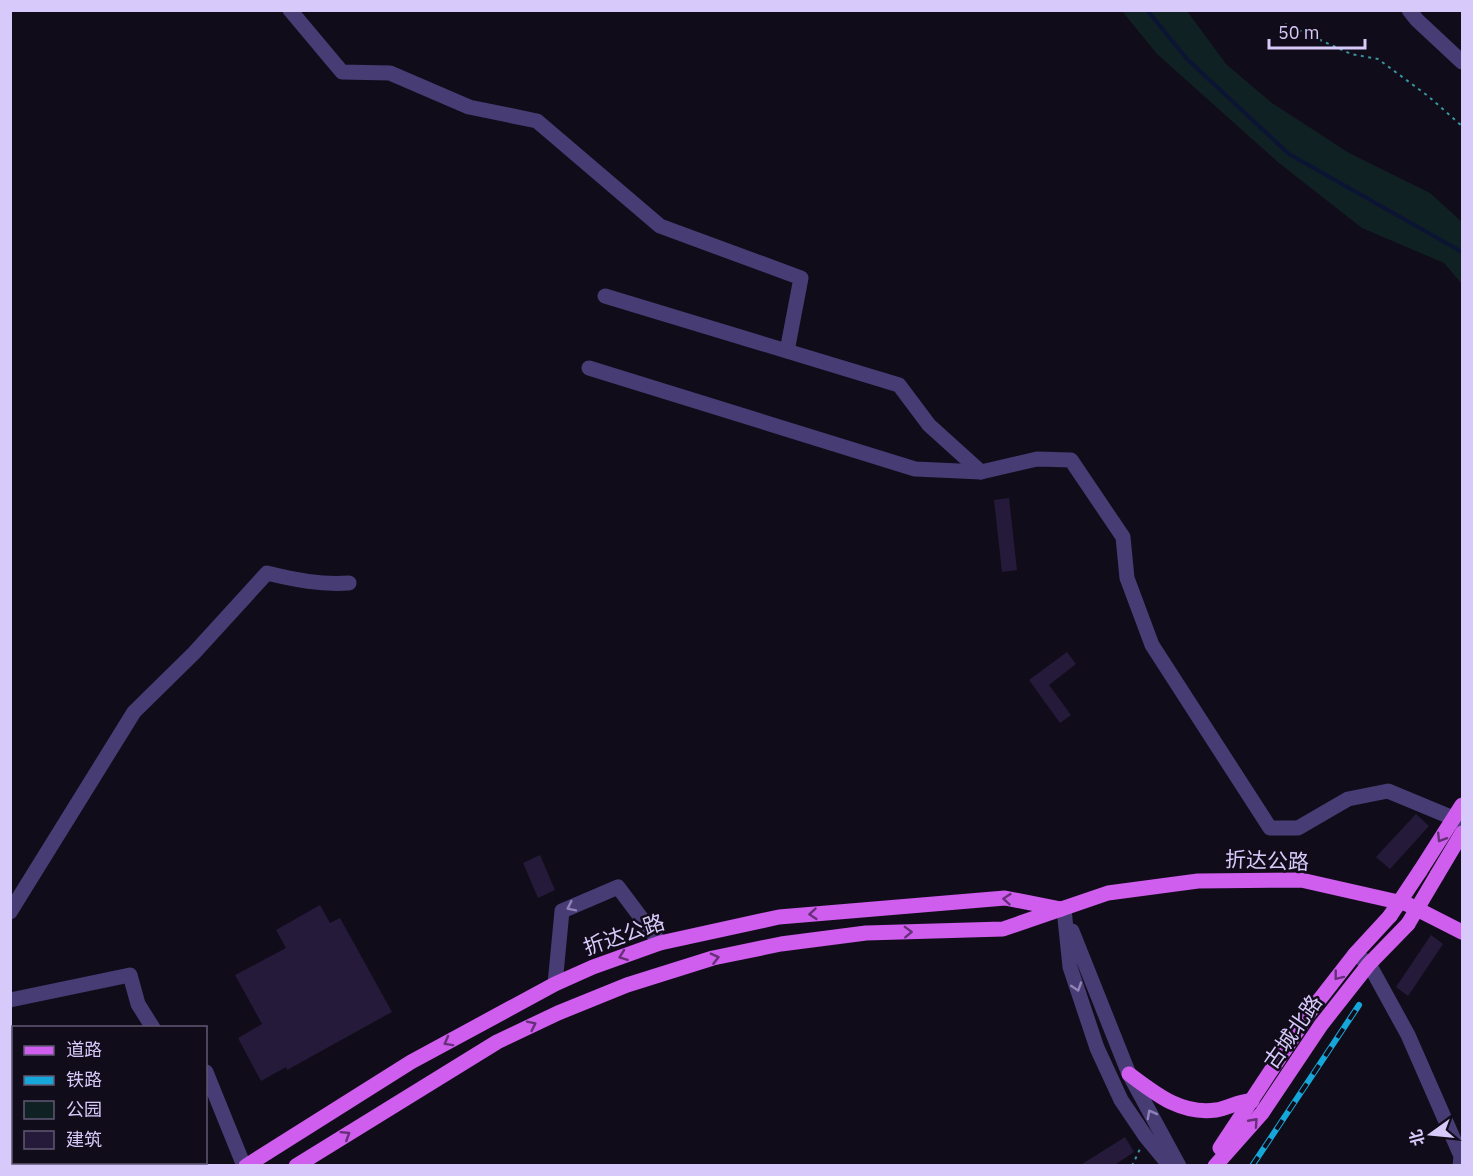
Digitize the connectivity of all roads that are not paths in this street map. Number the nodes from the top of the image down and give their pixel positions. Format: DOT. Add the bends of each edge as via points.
graph roads {
  1 [pos="290,10"];
  2 [pos="1409,10"];
  3 [pos="1462,62"];
  4 [pos="605,297"];
  5 [pos="787,351"];
  6 [pos="589,368"];
  7 [pos="981,472"];
  8 [pos="349,583"];
  9 [pos="1462,805"];
  10 [pos="1458,822"];
  11 [pos="1462,833"];
  12 [pos="1064,909"];
  13 [pos="10,912"];
  14 [pos="1462,932"];
  15 [pos="660,943"];
  16 [pos="1355,954"];
  17 [pos="1369,964"];
  18 [pos="555,984"];
  19 [pos="10,1000"];
  20 [pos="152,1026"];
  21 [pos="207,1074"];
  22 [pos="1129,1074"];
  23 [pos="1252,1101"];
  24 [pos="245,1166"];
  25 [pos="296,1166"];
  26 [pos="1170,1166"];
  27 [pos="1179,1166"];
  28 [pos="1209,1166"];
  29 [pos="1215,1166"];
  30 [pos="1460,1166"];
  1 -- 5 [label="street" via="342,72 390,73 469,107 537,121 660,226 801,278"];
  2 -- 3 [label="street"];
  4 -- 5 [label="street"];
  5 -- 7 [label="street" via="899,385 929,425"];
  6 -- 7 [label="street" via="915,469"];
  7 -- 10 [label="street" via="1037,459 1071,460 1123,537 1127,578 1152,645 1270,828 1298,828 1348,799 1388,791"];
  8 -- 13 [label="street" via="299,581 267,573 134,712"];
  9 -- 10 [label="main road, 古城北路"];
  10 -- 16 [label="main road, 古城北路, one-way, bridge" via="1390,916"];
  11 -- 17 [label="main road, 古城北路, bridge" via="1408,924"];
  12 -- 14 [label="main road, 折达公路" via="1108,893 1198,881 1301,880 1407,904"];
  12 -- 15 [label="main road, 折达公路, one-way" via="1005,898 981,900 779,917"];
  12 -- 22 [label="street"];
  25 -- 12 [label="main road, 折达公路, one-way" via="497,1042 627,985 713,958 781,944 866,933 1003,929"];
  12 -- 26 [label="street, one-way" via="1070,967 1097,1048 1121,1100"];
  15 -- 18 [label="main road, 折达公路, one-way"];
  15 -- 18 [label="street, one-way" via="618,887 562,910"];
  16 -- 17 [label="street"];
  16 -- 23 [label="main road, 古城北路, one-way" via="1309,1013"];
  29 -- 17 [label="main road, 古城北路, one-way" via="1262,1113 1321,1025"];
  17 -- 30 [label="street" via="1408,1035 1461,1156"];
  18 -- 24 [label="main road, 折达公路, one-way" via="411,1062"];
  19 -- 20 [label="street" via="130,975 138,1004"];
  21 -- 24 [label="street"];
  22 -- 23 [label="main road" via="1166,1101 1190,1109 1213,1110"];
  27 -- 22 [label="street, one-way"];
  23 -- 28 [label="main road, 古城北路"];
}
